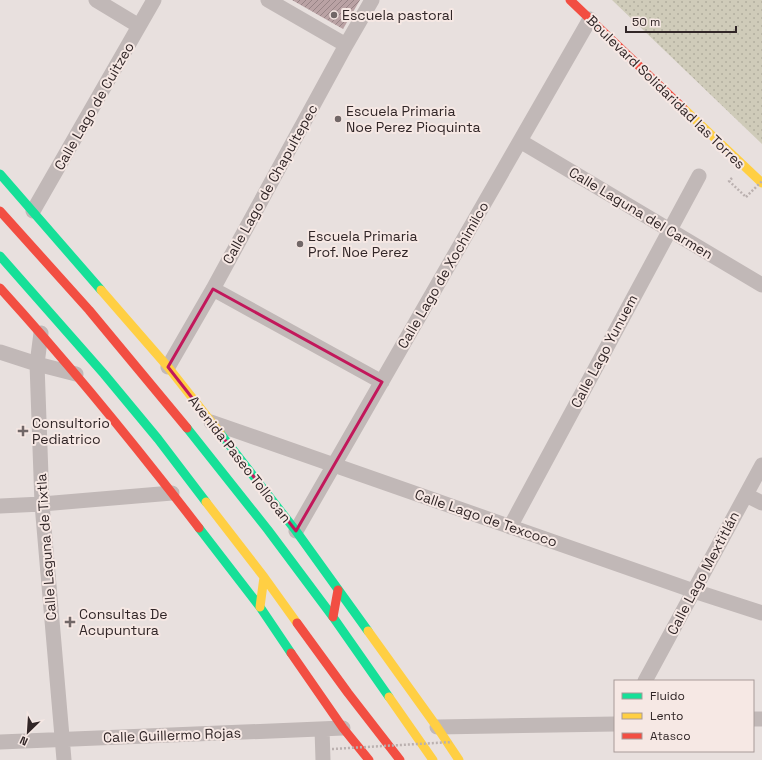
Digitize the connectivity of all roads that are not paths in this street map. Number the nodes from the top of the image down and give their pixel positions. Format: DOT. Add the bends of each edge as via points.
graph roads {
  1 [pos="96,0"];
  2 [pos="154,0"];
  3 [pos="268,0"];
  4 [pos="372,0"];
  5 [pos="570,0"];
  6 [pos="590,19"];
  7 [pos="139,26"];
  8 [pos="346,45"];
  9 [pos="520,141"];
  10 [pos="0,174"];
  11 [pos="699,176"];
  12 [pos="762,182"];
  13 [pos="0,211"];
  14 [pos="33,211"];
  15 [pos="669,230"];
  16 [pos="0,256"];
  17 [pos="762,285"];
  18 [pos="0,288"];
  19 [pos="213,289"];
  20 [pos="41,333"];
  21 [pos="0,352"];
  22 [pos="37,364"];
  23 [pos="168,367"];
  24 [pos="76,375"];
  25 [pos="382,382"];
  26 [pos="210,421"];
  27 [pos="334,464"];
  28 [pos="762,465"];
  29 [pos="172,493"];
  30 [pos="746,495"];
  31 [pos="762,503"];
  32 [pos="42,504"];
  33 [pos="0,506"];
  34 [pos="510,527"];
  35 [pos="296,531"];
  36 [pos="264,577"];
  37 [pos="338,590"];
  38 [pos="694,591"];
  39 [pos="260,607"];
  40 [pos="762,613"];
  41 [pos="333,617"];
  42 [pos="646,680"];
  43 [pos="614,724"];
  44 [pos="437,727"];
  45 [pos="343,728"];
  46 [pos="322,729"];
  47 [pos="62,739"];
  48 [pos="0,742"];
  49 [pos="328,754"];
  50 [pos="64,760"];
  51 [pos="369,760"];
  52 [pos="400,760"];
  53 [pos="432,760"];
  54 [pos="460,760"];
  1 -- 7 [label="street"];
  2 -- 7 [label="street, Calle Lago de Cuitzeo"];
  3 -- 8 [label="street"];
  4 -- 8 [label="street, Calle Lago de Chapultepec"];
  5 -- 6 [label="main road, Boulevard Solidaridad las Torres"];
  6 -- 9 [label="street, Calle Lago de Xochimilco"];
  6 -- 12 [label="main road, Boulevard Solidaridad las Torres"];
  7 -- 14 [label="street, Calle Lago de Cuitzeo"];
  8 -- 19 [label="street, Calle Lago de Chapultepec"];
  9 -- 15 [label="street, Calle Laguna del Carmen"];
  9 -- 25 [label="street, Calle Lago de Xochimilco"];
  10 -- 14 [label="main road, Avenida Paseo Tollocan"];
  11 -- 15 [label="street, Calle Lago Yunuem"];
  13 -- 41 [label="main road, Avenida Paseo Tollocan" via="89,310 183,423"];
  14 -- 23 [label="main road, Avenida Paseo Tollocan"];
  15 -- 17 [label="street, Calle Laguna del Carmen"];
  15 -- 34 [label="street, Calle Lago Yunuem"];
  16 -- 36 [label="main road" via="153,433"];
  18 -- 20 [label="main road"];
  19 -- 23 [label="street, Calle Lago de Chapultepec"];
  19 -- 25 [label="street"];
  20 -- 22 [label="street, Calle Laguna de Tixtla"];
  20 -- 24 [label="main road"];
  21 -- 22 [label="street"];
  22 -- 24 [label="street"];
  22 -- 32 [label="street, Calle Laguna de Tixtla"];
  23 -- 26 [label="main road, Avenida Paseo Tollocan"];
  24 -- 29 [label="main road"];
  25 -- 27 [label="street, Calle Lago de Xochimilco"];
  26 -- 27 [label="street, Calle Lago de Texcoco"];
  26 -- 35 [label="main road, Avenida Paseo Tollocan"];
  27 -- 34 [label="street, Calle Lago de Texcoco"];
  27 -- 35 [label="street, Calle Lago de Xochimilco"];
  28 -- 30 [label="street, Calle Lago Mextitlán"];
  29 -- 32 [label="street"];
  29 -- 39 [label="main road"];
  30 -- 31 [label="street"];
  30 -- 38 [label="street, Calle Lago Mextitlán"];
  32 -- 33 [label="street"];
  32 -- 47 [label="street, Calle Laguna de Tixtla"];
  34 -- 38 [label="street, Calle Lago de Texcoco"];
  35 -- 37 [label="main road, Avenida Paseo Tollocan"];
  36 -- 39 [label="main road"];
  36 -- 52 [label="main road"];
  37 -- 41 [label="main road"];
  37 -- 44 [label="main road, Avenida Paseo Tollocan"];
  38 -- 40 [label="street, Calle Lago de Texcoco"];
  38 -- 42 [label="street, Calle Lago Mextitlán"];
  39 -- 45 [label="main road"];
  41 -- 53 [label="main road, Avenida Paseo Tollocan"];
  43 -- 44 [label="street"];
  44 -- 54 [label="main road, Avenida Paseo Tollocan"];
  45 -- 46 [label="street, Calle Guillermo Rojas"];
  45 -- 51 [label="main road"];
  46 -- 47 [label="street, Calle Guillermo Rojas"];
  46 -- 49 [label="street"];
  47 -- 48 [label="street, Calle Guillermo Rojas"];
  47 -- 50 [label="street, Calle Laguna de Tixtla"];
}
